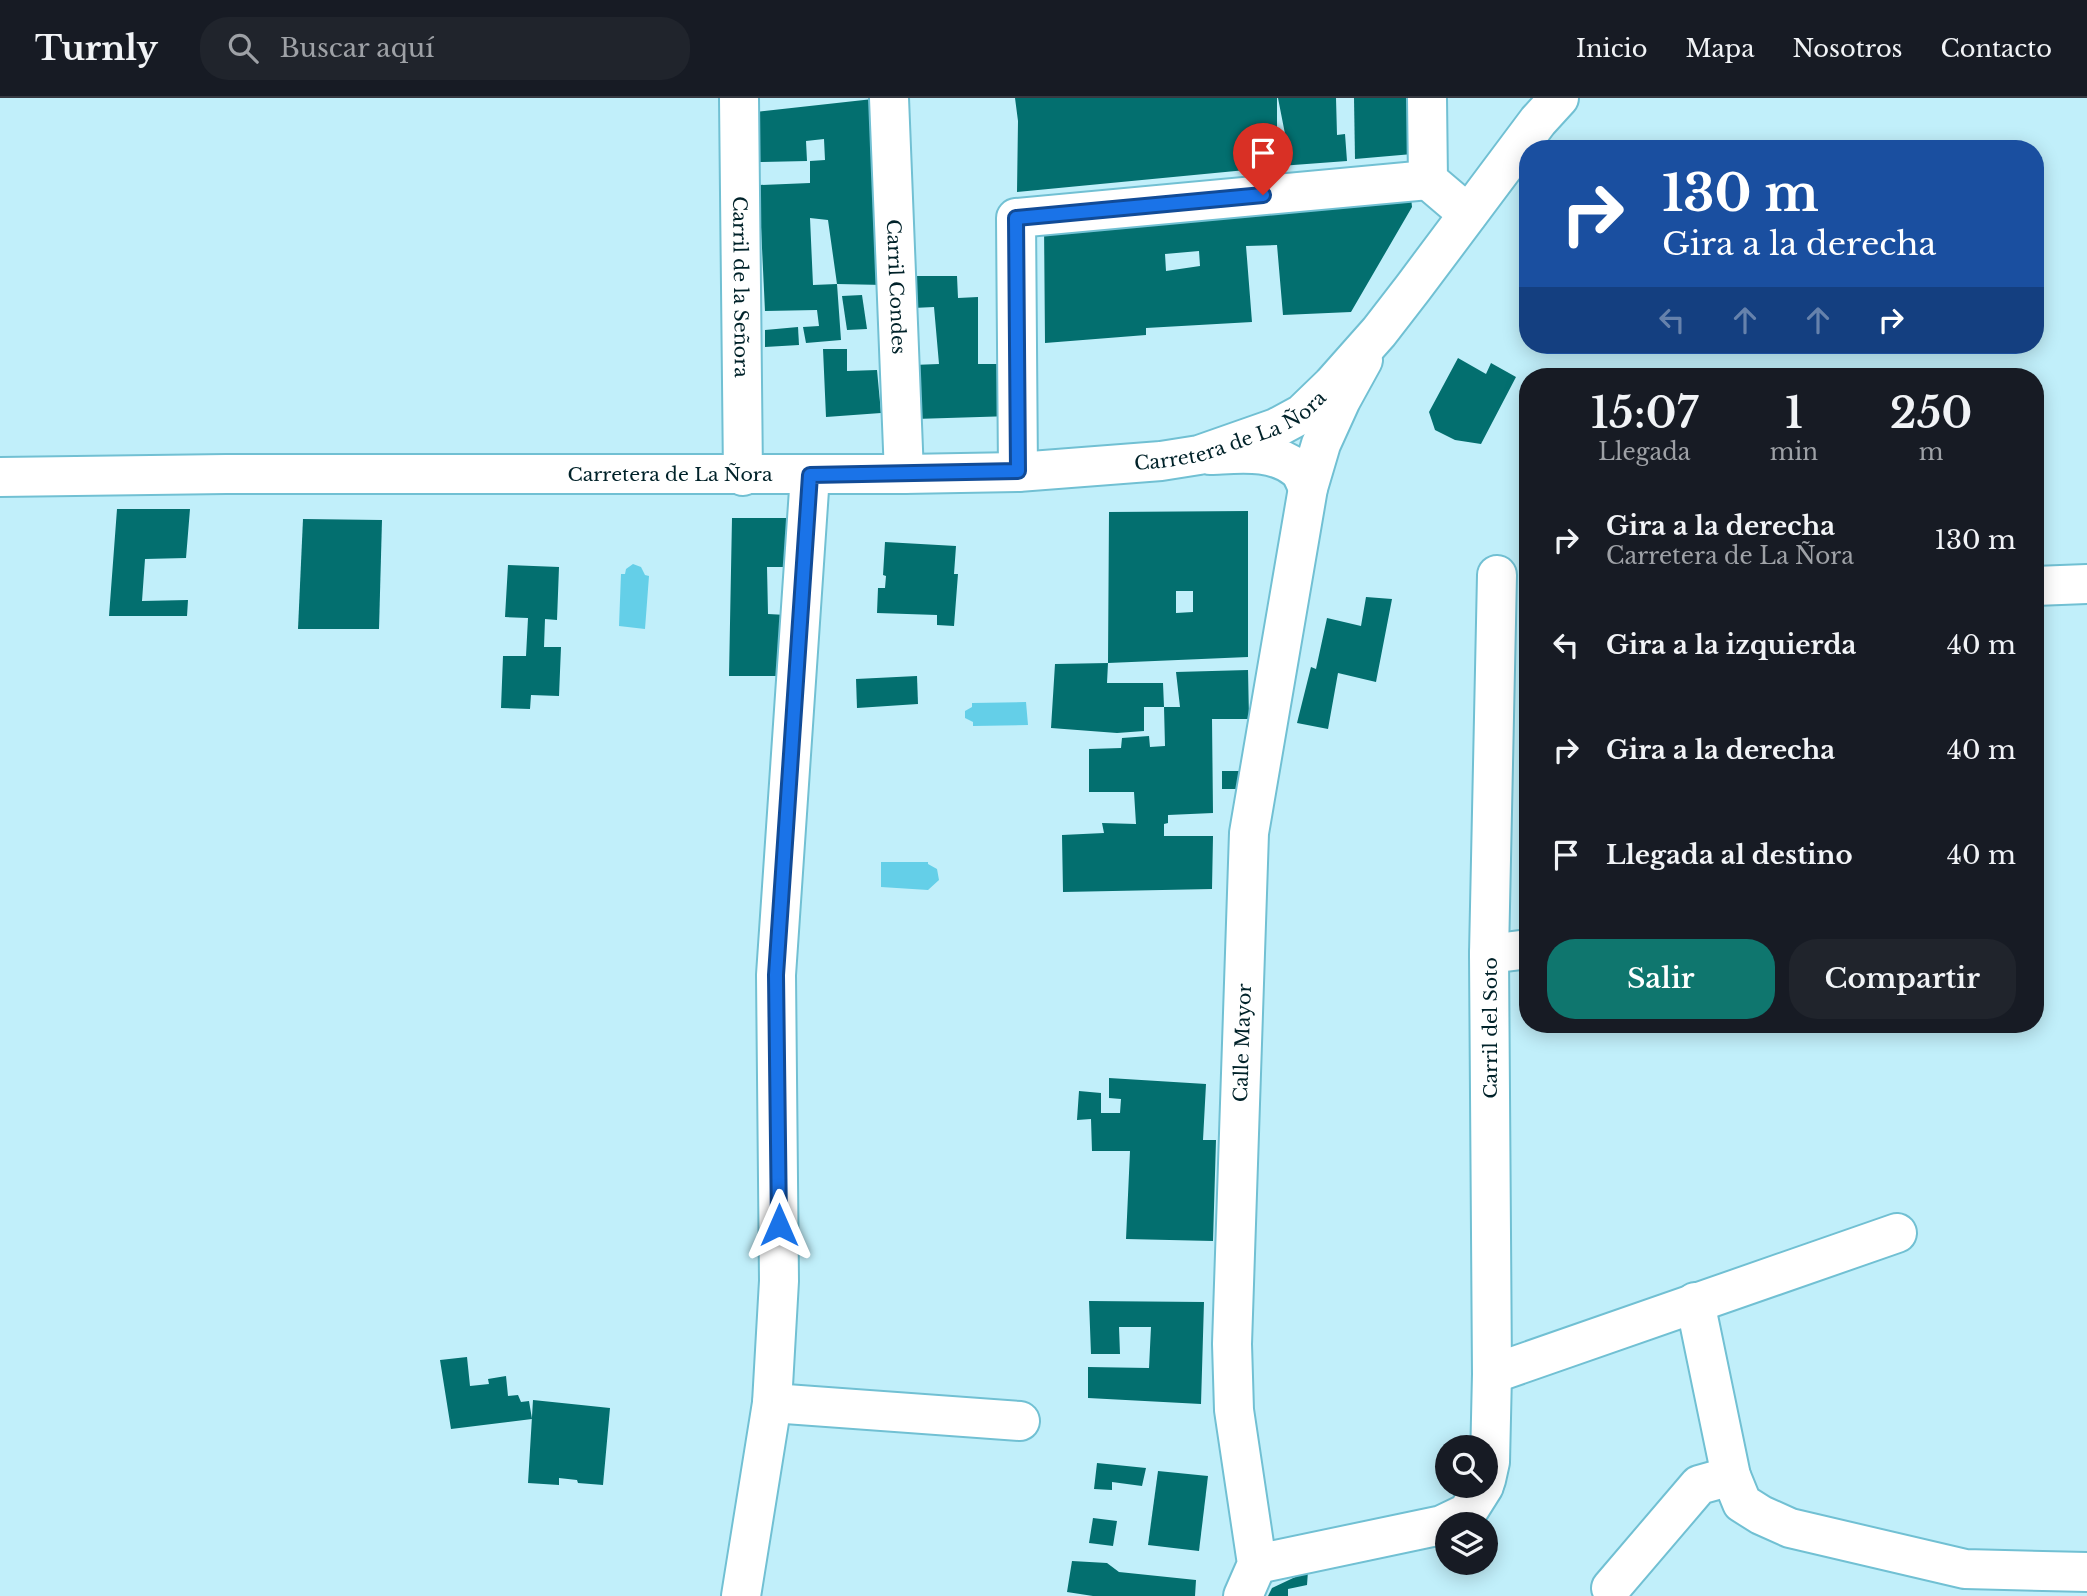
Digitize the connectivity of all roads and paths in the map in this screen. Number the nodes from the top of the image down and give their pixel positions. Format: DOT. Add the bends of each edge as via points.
graph roads {
  1 [pos="738,98"];
  2 [pos="889,98"];
  3 [pos="1427,98"];
  4 [pos="1559,98"];
  5 [pos="1524,140"];
  6 [pos="1519,146"];
  7 [pos="1428,180"];
  8 [pos="1468,214"];
  9 [pos="1379,332"];
  10 [pos="1199,455"];
  11 [pos="1018,471"];
  12 [pos="904,474"];
  13 [pos="810,475"];
  14 [pos="743,476"];
  15 [pos="0,477"];
  16 [pos="1308,488"];
  17 [pos="1497,575"];
  18 [pos="2087,584"];
  19 [pos="2044,586"];
  20 [pos="1519,950"];
  21 [pos="1489,954"];
  22 [pos="1897,1233"];
  23 [pos="1695,1302"];
  24 [pos="1492,1374"];
  25 [pos="772,1402"];
  26 [pos="1020,1421"];
  27 [pos="1491,1435"];
  28 [pos="1731,1476"];
  29 [pos="1477,1498"];
  30 [pos="2087,1572"];
  31 [pos="1250,1580"];
  32 [pos="1611,1588"];
  33 [pos="741,1596"];
  1 -- 14 [label="street, Carril de la Señora"];
  2 -- 12 [label="street, Carril Condes"];
  3 -- 7 [label="street"];
  4 -- 5 [label="street, Carretera de La Ñora"];
  6 -- 8 [label="street, Carretera de La Ñora"];
  7 -- 8 [label="street"];
  7 -- 11 [label="street" via="1016,218"];
  8 -- 9 [label="street, Carretera de La Ñora"];
  9 -- 10 [label="street, Carretera de La Ñora" via="1302,414"];
  9 -- 16 [label="street, Calle Mayor" via="1341,400"];
  10 -- 11 [label="street, Carretera de La Ñora"];
  10 -- 16 [label="street" via="1258,453 1281,459 1299,470"];
  11 -- 12 [label="street, Carretera de La Ñora"];
  12 -- 13 [label="street, Carretera de La Ñora"];
  13 -- 14 [label="street, Carretera de La Ñora"];
  13 -- 25 [label="street" via="777,962 779,1281"];
  14 -- 15 [label="street, Carretera de La Ñora"];
  16 -- 31 [label="street, Calle Mayor" via="1246,862 1232,1344"];
  17 -- 21 [label="street, Carril del Soto"];
  18 -- 19 [label="street"];
  20 -- 21 [label="street"];
  21 -- 24 [label="street, Carril del Soto"];
  22 -- 23 [label="street"];
  23 -- 24 [label="street"];
  23 -- 28 [label="street"];
  24 -- 27 [label="street, Carril del Soto"];
  25 -- 26 [label="street"];
  25 -- 33 [label="street"];
  28 -- 30 [label="street" via="1742,1503 1790,1528 1965,1569"];
  28 -- 32 [label="street" via="1699,1485"];
  29 -- 31 [label="street" via="1467,1513 1442,1525"];
}
